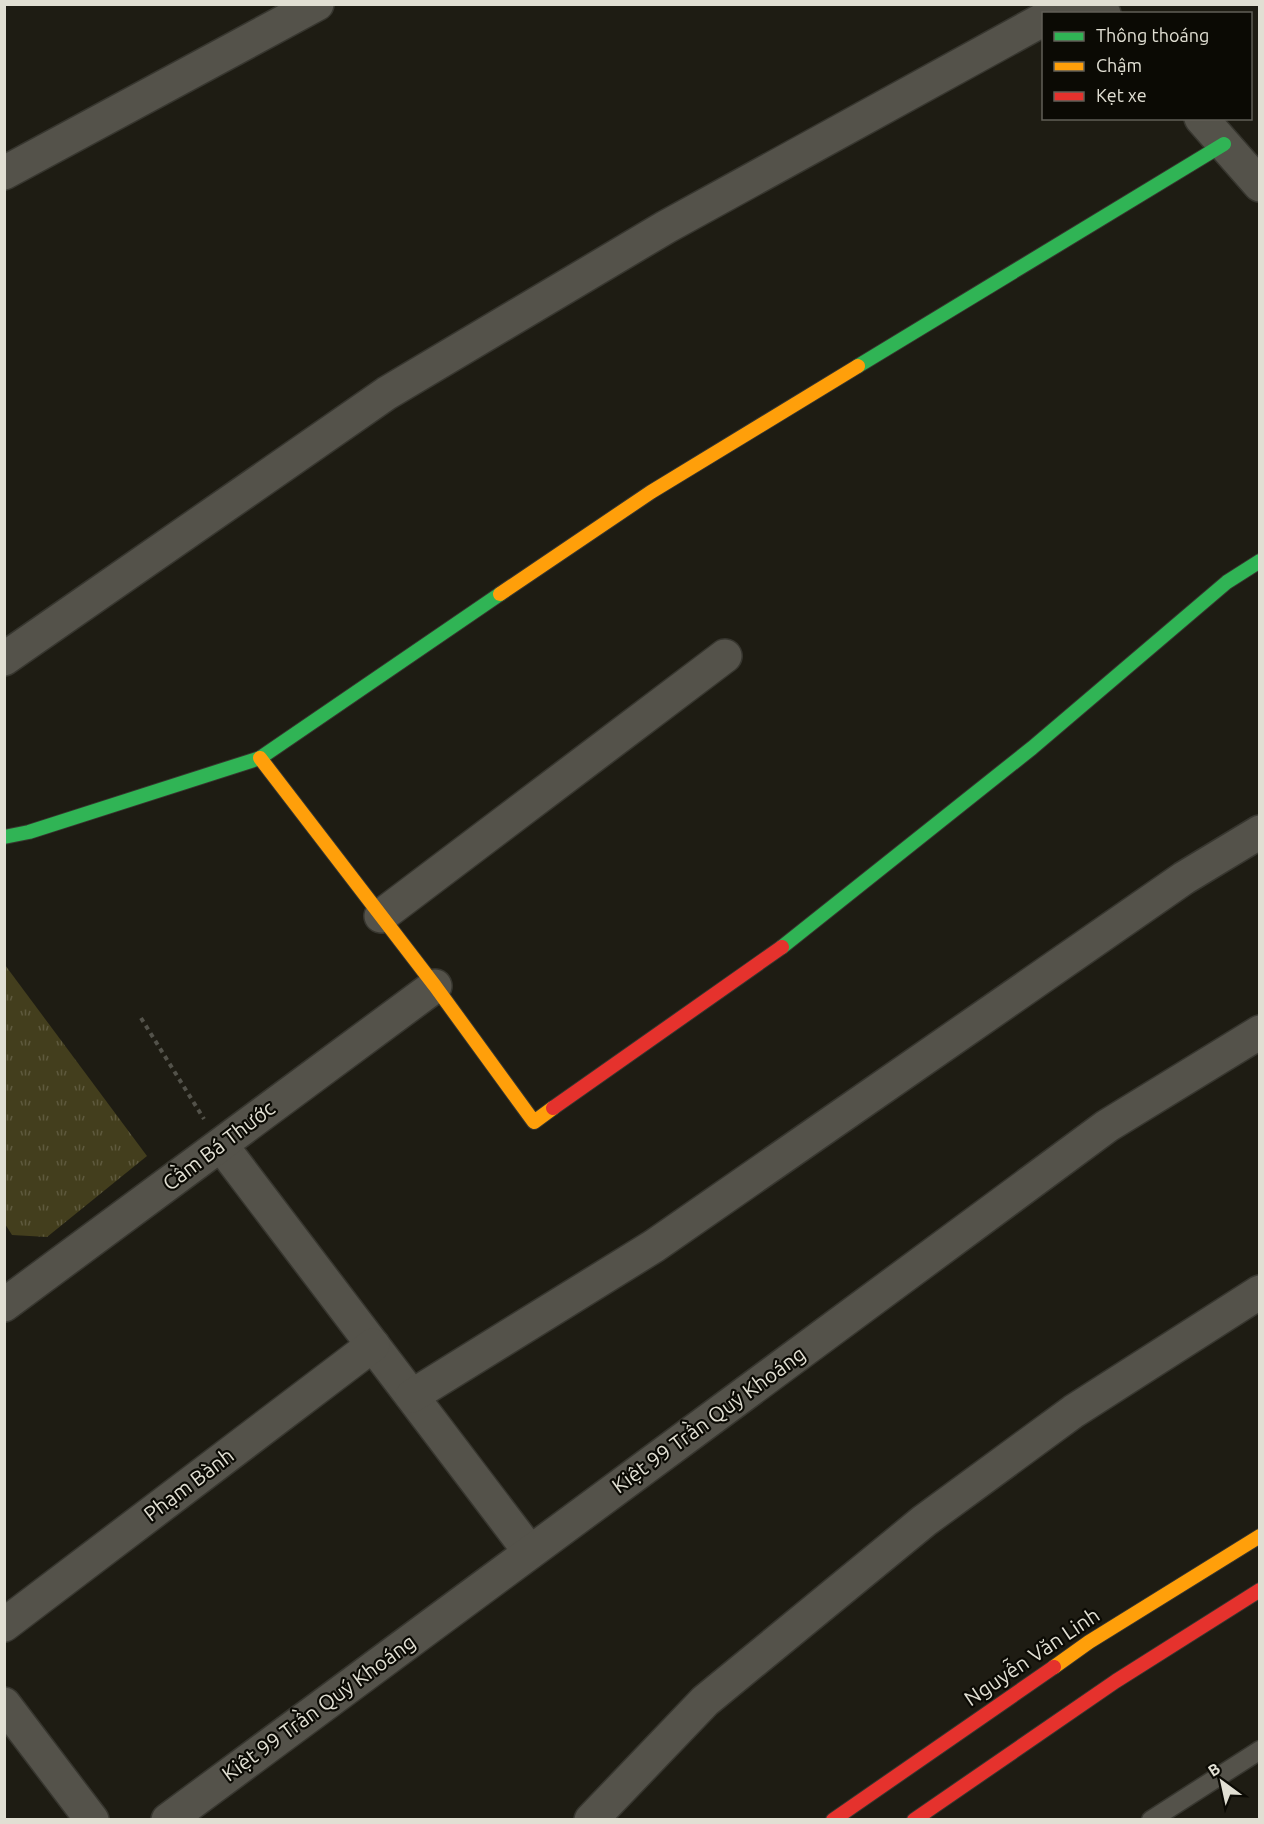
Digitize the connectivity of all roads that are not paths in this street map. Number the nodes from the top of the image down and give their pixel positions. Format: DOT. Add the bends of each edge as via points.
graph roads {
  1 [pos="317,4"];
  2 [pos="1069,4"];
  3 [pos="1056,12"];
  4 [pos="1042,20"];
  5 [pos="1204,120"];
  6 [pos="1224,144"];
  7 [pos="4,173"];
  8 [pos="1260,185"];
  9 [pos="1260,561"];
  10 [pos="725,656"];
  11 [pos="4,659"];
  12 [pos="260,758"];
  13 [pos="1260,832"];
  14 [pos="4,837"];
  15 [pos="381,916"];
  16 [pos="435,986"];
  17 [pos="1260,1032"];
  18 [pos="220,1145"];
  19 [pos="9,1292"];
  20 [pos="1260,1292"];
  21 [pos="373,1346"];
  22 [pos="412,1396"];
  23 [pos="1260,1536"];
  24 [pos="530,1552"];
  25 [pos="1260,1590"];
  26 [pos="4,1625"];
  27 [pos="4,1704"];
  28 [pos="1260,1750"];
  29 [pos="92,1820"];
  30 [pos="168,1820"];
  31 [pos="591,1820"];
  32 [pos="833,1820"];
  33 [pos="914,1820"];
  34 [pos="1151,1820"];
  1 -- 7 [label="street"];
  2 -- 3 [label="street"];
  4 -- 11 [label="street" via="666,227 387,393"];
  5 -- 6 [label="street"];
  6 -- 8 [label="street"];
  6 -- 12 [label="street" via="651,492"];
  9 -- 16 [label="street" via="1227,582 1032,748 790,941 534,1122"];
  10 -- 15 [label="street"];
  12 -- 14 [label="street"];
  12 -- 15 [label="street"];
  13 -- 22 [label="street" via="1174,885 654,1246"];
  15 -- 16 [label="street"];
  16 -- 18 [label="street, Cầm Bá Thước"];
  17 -- 24 [label="street, Kiệt 99 Trần Quý Khoáng" via="1107,1126"];
  18 -- 19 [label="street, Cầm Bá Thước"];
  18 -- 21 [label="street"];
  20 -- 31 [label="street" via="1074,1411 924,1521 705,1701"];
  21 -- 22 [label="street"];
  21 -- 26 [label="street, Phạm Bành"];
  22 -- 24 [label="street"];
  23 -- 32 [label="street, Nguyễn Văn Linh"];
  24 -- 30 [label="street, Kiệt 99 Trần Quý Khoáng"];
  25 -- 33 [label="street" via="1113,1676"];
  27 -- 29 [label="street"];
  28 -- 34 [label="lane"];
}
